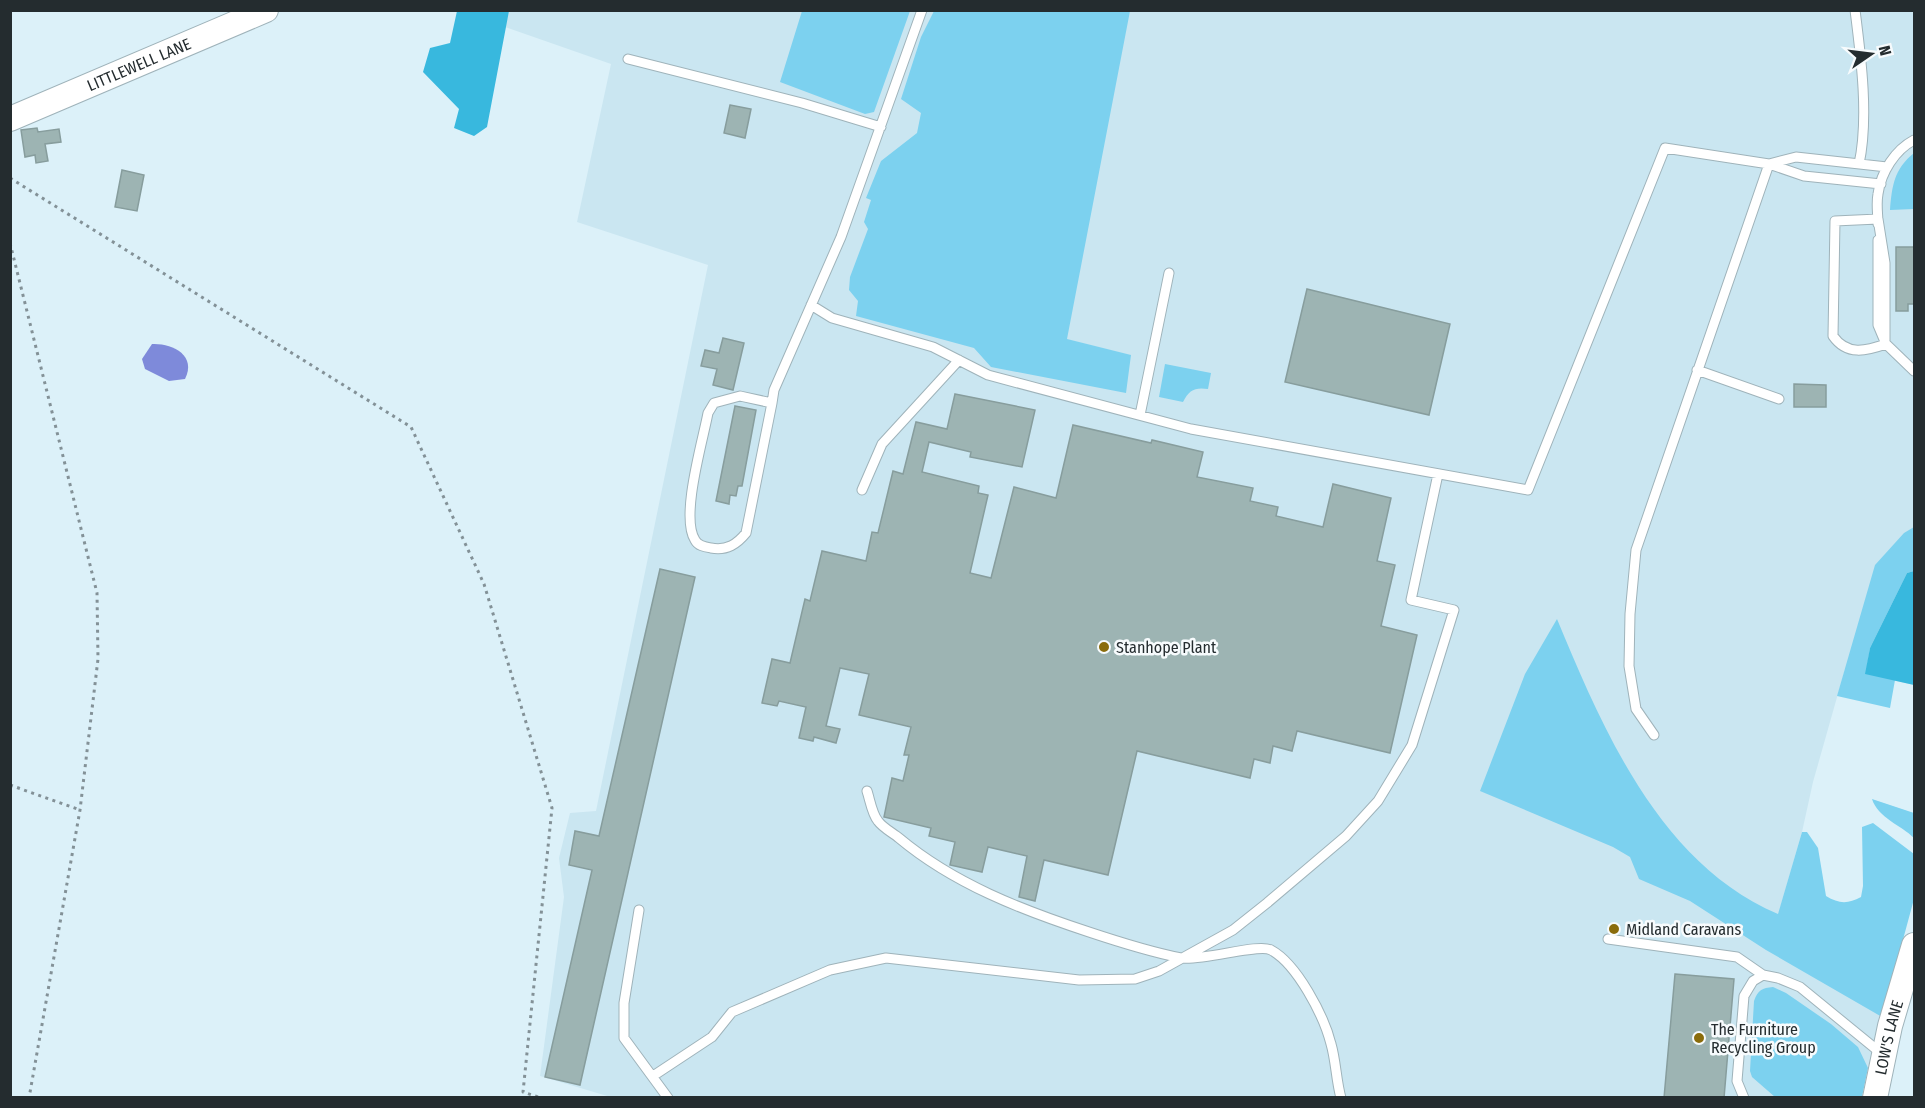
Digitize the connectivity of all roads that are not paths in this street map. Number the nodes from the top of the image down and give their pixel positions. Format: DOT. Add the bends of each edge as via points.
graph roads {
  1 [pos="266,10"];
  2 [pos="922,10"];
  3 [pos="1856,10"];
  4 [pos="628,59"];
  5 [pos="10,119"];
  6 [pos="881,127"];
  7 [pos="1914,140"];
  8 [pos="1769,164"];
  9 [pos="1859,164"];
  10 [pos="1887,167"];
  11 [pos="1881,184"];
  12 [pos="1878,219"];
  13 [pos="1169,273"];
  14 [pos="811,305"];
  15 [pos="1886,342"];
  16 [pos="959,360"];
  17 [pos="1697,370"];
  18 [pos="1914,371"];
  19 [pos="1779,399"];
  20 [pos="772,403"];
  21 [pos="1140,415"];
  22 [pos="1438,474"];
  23 [pos="862,490"];
  24 [pos="1654,735"];
  25 [pos="867,791"];
  26 [pos="639,910"];
  27 [pos="1608,939"];
  28 [pos="1911,955"];
  29 [pos="1183,958"];
  30 [pos="1763,975"];
  31 [pos="1884,1055"];
  32 [pos="653,1076"];
  33 [pos="668,1098"];
  34 [pos="1341,1098"];
  35 [pos="1744,1098"];
  36 [pos="1875,1098"];
  1 -- 5 [label="street, LITTLEWELL LANE"];
  2 -- 6 [label="lane"];
  3 -- 9 [label="lane" via="1863,133"];
  4 -- 6 [label="lane"];
  6 -- 14 [label="lane" via="841,237"];
  7 -- 10 [label="lane"];
  8 -- 9 [label="lane" via="1796,157"];
  8 -- 11 [label="lane" via="1804,176"];
  8 -- 17 [label="lane"];
  8 -- 22 [label="lane" via="1665,148 1528,490"];
  9 -- 10 [label="lane"];
  10 -- 11 [label="lane"];
  11 -- 12 [label="lane"];
  12 -- 15 [label="lane" via="1878,325"];
  12 -- 15 [label="lane" via="1835,221 1833,336 1850,351 1870,350"];
  13 -- 21 [label="lane"];
  14 -- 16 [label="lane" via="832,318 933,347"];
  14 -- 20 [label="lane"];
  15 -- 18 [label="lane"];
  16 -- 21 [label="lane" via="988,375"];
  16 -- 23 [label="lane" via="882,444"];
  17 -- 19 [label="lane"];
  17 -- 24 [label="lane" via="1636,550 1629,666 1636,709"];
  20 -- 20 [label="lane" via="740,396 714,403 708,413 690,513 695,542 703,547 736,545 746,533"];
  21 -- 22 [label="lane" via="1191,429"];
  22 -- 29 [label="lane" via="1411,600 1454,610 1412,745 1378,801 1346,836 1233,930"];
  25 -- 29 [label="lane" via="877,821 923,858 965,882 1041,916 1118,942"];
  26 -- 32 [label="lane" via="624,1003 624,1038"];
  27 -- 30 [label="lane" via="1737,957"];
  28 -- 31 [label="street, LOW'S LANE"];
  29 -- 32 [label="lane" via="1135,979 1079,980 886,958 852,965 830,970 732,1012 712,1037"];
  29 -- 34 [label="lane" via="1257,948 1269,948 1278,955 1303,984 1322,1017"];
  30 -- 31 [label="lane" via="1800,987"];
  30 -- 35 [label="lane" via="1744,996 1737,1081"];
  31 -- 36 [label="street, LOW'S LANE"];
  32 -- 33 [label="lane"];
}
